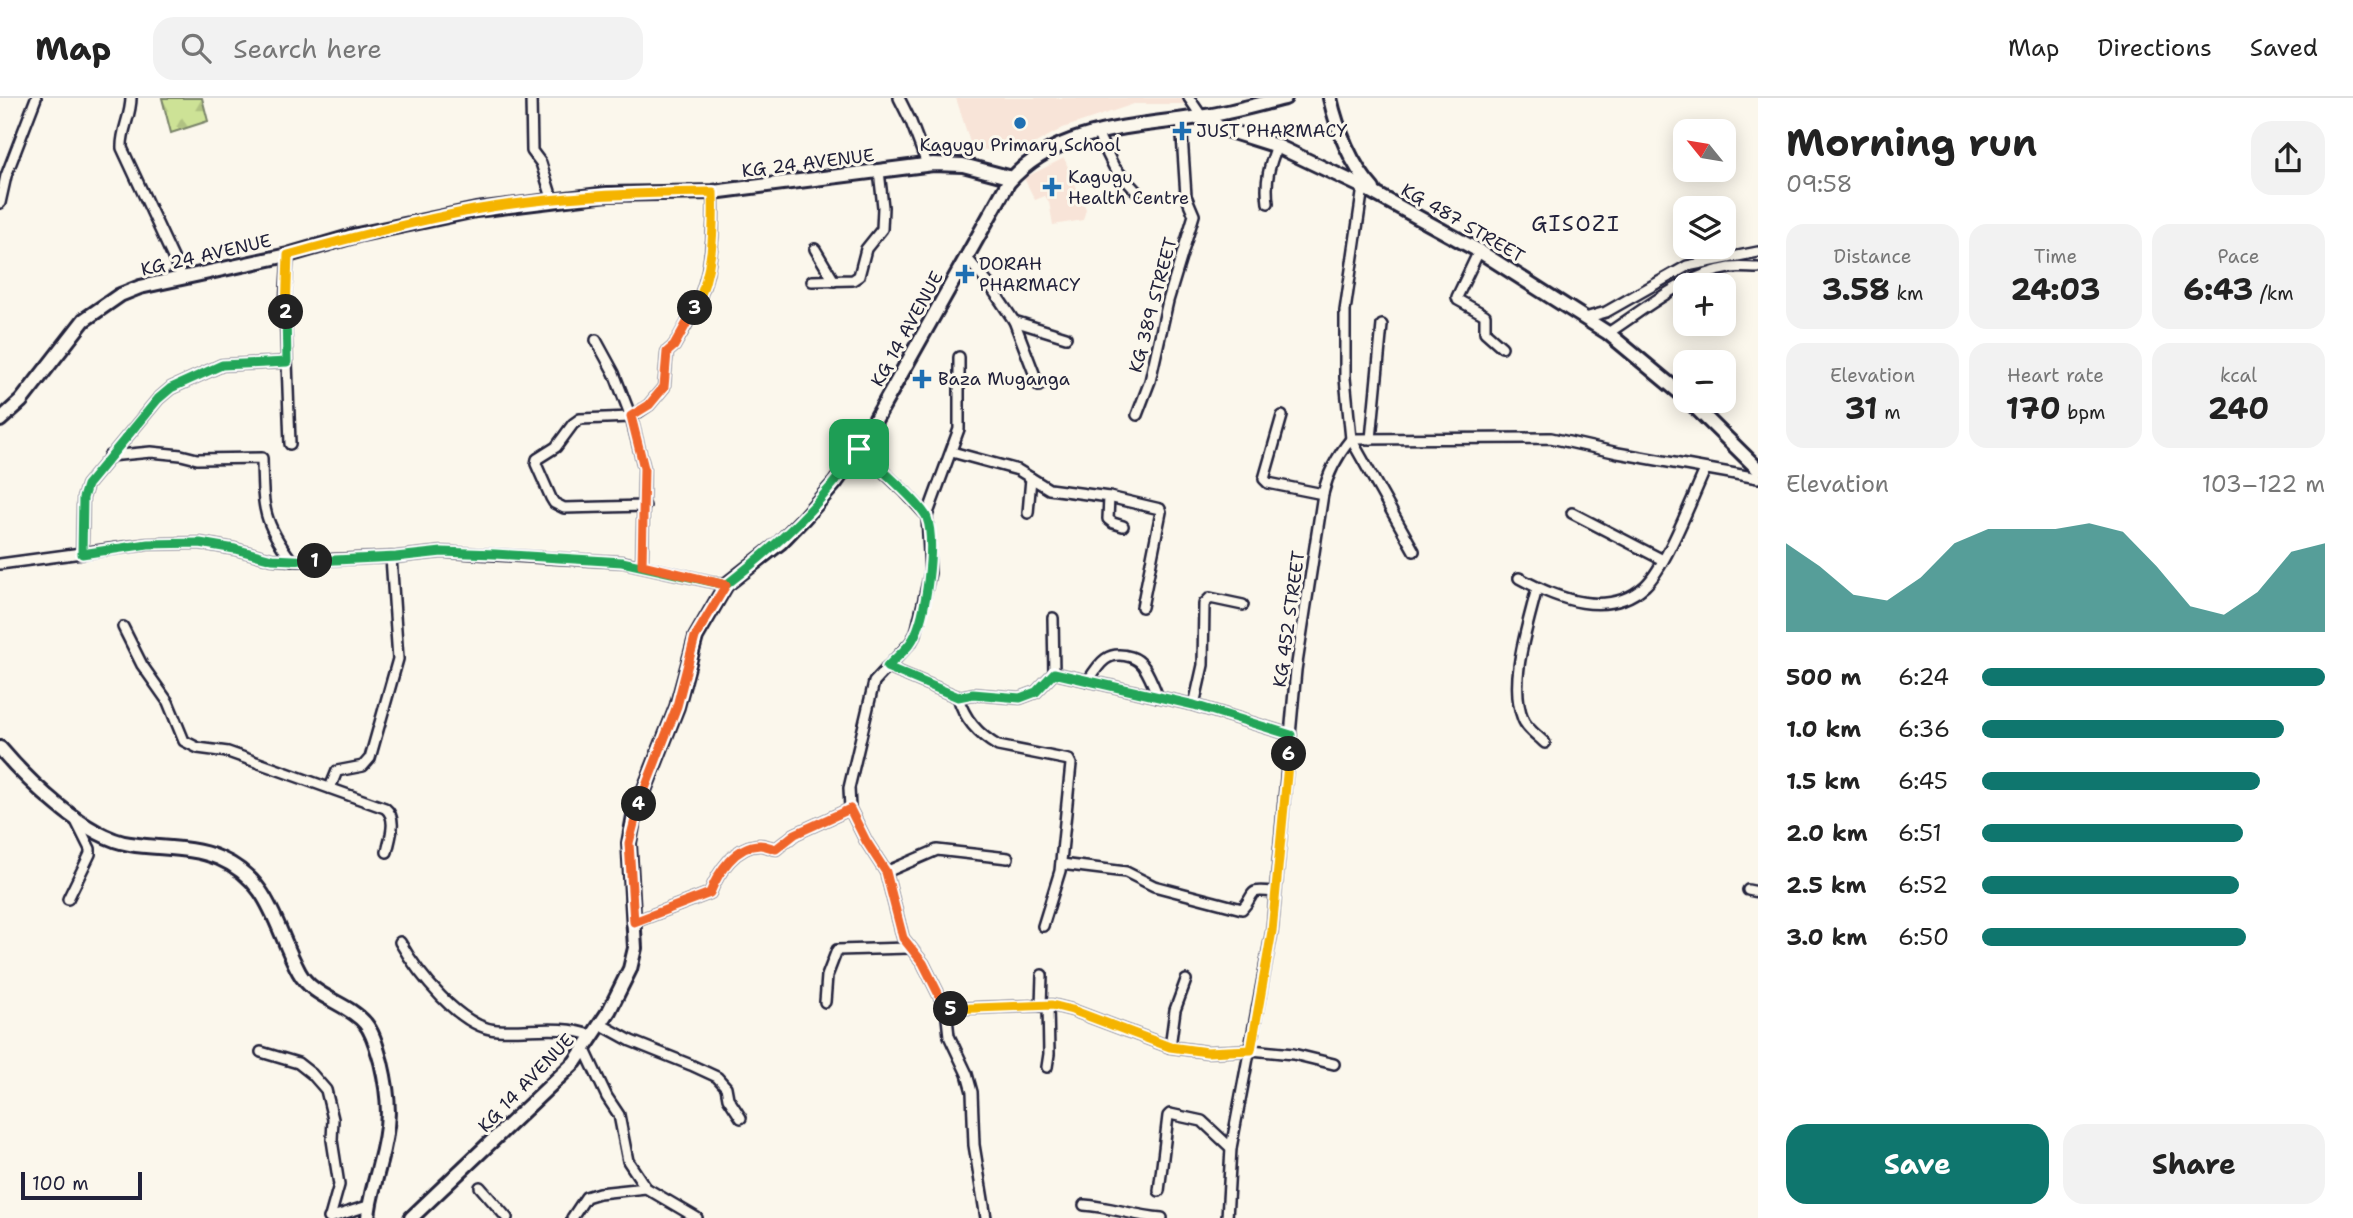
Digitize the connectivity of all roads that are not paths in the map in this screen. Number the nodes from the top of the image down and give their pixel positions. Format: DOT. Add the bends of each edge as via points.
graph roads {
  1 [pos="36,98"];
  2 [pos="44,98"];
  3 [pos="131,98"];
  4 [pos="531,98"];
  5 [pos="899,98"];
  6 [pos="1189,98"];
  7 [pos="1285,98"];
  8 [pos="1329,98"];
  9 [pos="31,108"];
  10 [pos="1202,117"];
  11 [pos="1181,120"];
  12 [pos="1097,133"];
  13 [pos="1277,146"];
  14 [pos="927,164"];
  15 [pos="879,171"];
  16 [pos="1012,178"];
  17 [pos="1363,187"];
  18 [pos="1136,191"];
  19 [pos="713,192"];
  20 [pos="1378,195"];
  21 [pos="553,201"];
  22 [pos="1268,202"];
  23 [pos="0,203"];
  24 [pos="815,249"];
  25 [pos="1479,251"];
  26 [pos="1758,253"];
  27 [pos="288,255"];
  28 [pos="966,257"];
  29 [pos="1758,268"];
  30 [pos="182,276"];
  31 [pos="812,281"];
  32 [pos="834,281"];
  33 [pos="1585,318"];
  34 [pos="1014,321"];
  35 [pos="1382,325"];
  36 [pos="1608,333"];
  37 [pos="1066,337"];
  38 [pos="596,340"];
  39 [pos="1502,347"];
  40 [pos="959,357"];
  41 [pos="287,362"];
  42 [pos="1039,386"];
  43 [pos="1673,387"];
  44 [pos="1701,413"];
  45 [pos="1138,415"];
  46 [pos="631,416"];
  47 [pos="1282,416"];
  48 [pos="0,420"];
  49 [pos="1351,439"];
  50 [pos="1371,439"];
  51 [pos="290,444"];
  52 [pos="859,449"];
  53 [pos="952,452"];
  54 [pos="109,456"];
  55 [pos="1705,470"];
  56 [pos="1758,470"];
  57 [pos="1031,478"];
  58 [pos="1758,478"];
  59 [pos="1323,494"];
  60 [pos="1109,497"];
  61 [pos="645,506"];
  62 [pos="1028,513"];
  63 [pos="1572,513"];
  64 [pos="927,516"];
  65 [pos="1124,526"];
  66 [pos="1415,551"];
  67 [pos="82,554"];
  68 [pos="391,557"];
  69 [pos="1663,560"];
  70 [pos="292,561"];
  71 [pos="0,565"];
  72 [pos="642,565"];
  73 [pos="1519,578"];
  74 [pos="726,585"];
  75 [pos="1537,588"];
  76 [pos="1243,605"];
  77 [pos="1142,607"];
  78 [pos="1053,618"];
  79 [pos="123,627"];
  80 [pos="887,667"];
  81 [pos="1054,673"];
  82 [pos="1088,681"];
  83 [pos="958,697"];
  84 [pos="1158,697"];
  85 [pos="1194,705"];
  86 [pos="1291,735"];
  87 [pos="1545,743"];
  88 [pos="0,748"];
  89 [pos="330,788"];
  90 [pos="850,809"];
  91 [pos="74,816"];
  92 [pos="387,852"];
  93 [pos="1008,858"];
  94 [pos="1062,864"];
  95 [pos="886,872"];
  96 [pos="1274,892"];
  97 [pos="68,899"];
  98 [pos="634,922"];
  99 [pos="1043,926"];
  100 [pos="400,942"];
  101 [pos="909,948"];
  102 [pos="1042,975"];
  103 [pos="1186,980"];
  104 [pos="825,1003"];
  105 [pos="1044,1006"];
  106 [pos="946,1009"];
  107 [pos="600,1024"];
  108 [pos="593,1036"];
  109 [pos="1170,1047"];
  110 [pos="585,1050"];
  111 [pos="1251,1050"];
  112 [pos="261,1052"];
  113 [pos="1334,1064"];
  114 [pos="1047,1067"];
  115 [pos="741,1118"];
  116 [pos="1231,1148"];
  117 [pos="480,1187"];
  118 [pos="646,1188"];
  119 [pos="1159,1191"];
  120 [pos="1084,1205"];
  121 [pos="368,1212"];
  122 [pos="329,1218"];
  123 [pos="411,1218"];
  124 [pos="507,1218"];
  125 [pos="572,1218"];
  126 [pos="697,1218"];
  127 [pos="986,1218"];
  128 [pos="1162,1218"];
  129 [pos="1227,1218"];
  1 -- 9 [label="street"];
  2 -- 9 [label="street"];
  3 -- 30 [label="street" via="122,148"];
  4 -- 21 [label="street" via="532,151 541,163"];
  5 -- 14 [label="street"];
  6 -- 10 [label="street"];
  7 -- 10 [label="main road, KG 14 AVENUE"];
  8 -- 20 [label="main road" via="1363,178"];
  9 -- 23 [label="street"];
  10 -- 11 [label="main road, KG 14 AVENUE"];
  10 -- 13 [label="main road, KG 487 STREET" via="1223,129"];
  11 -- 12 [label="main road, KG 14 AVENUE"];
  11 -- 45 [label="street, KG 389 STREET" via="1186,196 1194,215"];
  12 -- 16 [label="main road, KG 14 AVENUE" via="1051,150"];
  12 -- 18 [label="street" via="1114,167"];
  13 -- 17 [label="main road, KG 487 STREET"];
  13 -- 22 [label="street" via="1269,167"];
  14 -- 15 [label="main road, KG 24 AVENUE"];
  14 -- 16 [label="main road, KG 24 AVENUE" via="953,164"];
  15 -- 19 [label="main road, KG 24 AVENUE"];
  15 -- 32 [label="street" via="882,229 866,249 859,276"];
  16 -- 28 [label="main road, KG 14 AVENUE"];
  17 -- 20 [label="main road, KG 487 STREET"];
  17 -- 49 [label="street" via="1345,311"];
  19 -- 21 [label="main road, KG 24 AVENUE" via="608,194"];
  19 -- 46 [label="street" via="714,221 702,292 667,352 664,387 649,405"];
  20 -- 25 [label="main road, KG 487 STREET"];
  21 -- 27 [label="main road, KG 24 AVENUE" via="476,210"];
  24 -- 32 [label="street"];
  25 -- 33 [label="main road, KG 487 STREET"];
  25 -- 39 [label="street" via="1457,297 1485,315 1485,332"];
  26 -- 33 [label="street" via="1687,266 1606,312"];
  27 -- 30 [label="main road, KG 24 AVENUE"];
  27 -- 41 [label="street"];
  28 -- 34 [label="street"];
  28 -- 52 [label="main road, KG 14 AVENUE"];
  29 -- 36 [label="street" via="1730,268 1700,277"];
  30 -- 48 [label="main road, KG 24 AVENUE" via="140,287 98,308"];
  31 -- 32 [label="street"];
  33 -- 36 [label="main road, KG 487 STREET"];
  34 -- 37 [label="street"];
  34 -- 42 [label="street"];
  35 -- 50 [label="street"];
  36 -- 43 [label="main road, KG 487 STREET"];
  38 -- 46 [label="street"];
  40 -- 53 [label="street" via="959,429"];
  41 -- 51 [label="street"];
  41 -- 54 [label="street" via="222,365 177,384 158,399"];
  44 -- 56 [label="main road"];
  46 -- 61 [label="street" via="644,468"];
  46 -- 61 [label="street" via="580,419 536,464 554,503 564,508"];
  47 -- 59 [label="street" via="1264,479"];
  49 -- 50 [label="street"];
  49 -- 59 [label="street, KG 452 STREET" via="1329,471"];
  49 -- 66 [label="street"];
  50 -- 55 [label="street" via="1551,438"];
  52 -- 64 [label="street"];
  52 -- 74 [label="main road, KG 14 AVENUE" via="788,534"];
  53 -- 57 [label="street" via="1018,470"];
  53 -- 64 [label="street"];
  54 -- 67 [label="street" via="84,492"];
  54 -- 70 [label="street" via="151,452 197,460 262,458 265,517"];
  55 -- 58 [label="street"];
  55 -- 69 [label="street"];
  57 -- 60 [label="street" via="1049,489"];
  57 -- 62 [label="street"];
  59 -- 86 [label="street, KG 452 STREET" via="1296,670"];
  60 -- 65 [label="street" via="1108,519"];
  60 -- 77 [label="street" via="1161,512"];
  61 -- 72 [label="street"];
  63 -- 69 [label="street"];
  64 -- 80 [label="street" via="930,573 916,633"];
  67 -- 70 [label="street" via="148,544 200,543"];
  67 -- 71 [label="street"];
  68 -- 70 [label="street"];
  68 -- 72 [label="street" via="442,552"];
  68 -- 89 [label="street" via="397,667 370,758 363,766 337,771"];
  69 -- 75 [label="street" via="1647,585 1609,604 1597,606"];
  72 -- 74 [label="street"];
  73 -- 75 [label="street"];
  74 -- 98 [label="main road, KG 14 AVENUE" via="695,637 677,706 634,816 629,843"];
  75 -- 87 [label="street" via="1518,685 1524,722"];
  76 -- 85 [label="street" via="1210,598 1204,604 1203,665"];
  78 -- 81 [label="street"];
  79 -- 89 [label="street" via="168,702 184,741"];
  80 -- 83 [label="street"];
  80 -- 90 [label="street" via="874,682 849,788"];
  81 -- 82 [label="street"];
  81 -- 83 [label="street" via="1036,692 1020,698"];
  82 -- 84 [label="street"];
  82 -- 84 [label="street" via="1098,665 1119,653 1143,664"];
  83 -- 94 [label="street" via="966,717 989,741 1070,762"];
  84 -- 85 [label="street"];
  85 -- 86 [label="street"];
  86 -- 96 [label="street, KG 452 STREET"];
  88 -- 91 [label="main road"];
  89 -- 92 [label="street" via="391,812"];
  90 -- 95 [label="street"];
  90 -- 98 [label="street" via="795,834 776,849 746,847 716,878 710,893"];
  91 -- 97 [label="street" via="90,854"];
  91 -- 121 [label="main road" via="117,841 194,850 240,870 272,908 304,979 366,1024 390,1106"];
  93 -- 95 [label="street" via="937,850"];
  94 -- 96 [label="street" via="1126,872 1154,886 1242,909 1256,890"];
  94 -- 99 [label="street"];
  95 -- 101 [label="street"];
  96 -- 111 [label="street, KG 452 STREET" via="1272,931"];
  98 -- 107 [label="main road, KG 14 AVENUE" via="631,969"];
  100 -- 108 [label="street" via="430,987 480,1025 494,1030 565,1029"];
  101 -- 104 [label="street" via="837,950 827,976"];
  101 -- 106 [label="street" via="923,963"];
  102 -- 105 [label="street"];
  103 -- 109 [label="street" via="1175,1010"];
  105 -- 106 [label="street"];
  105 -- 109 [label="street" via="1072,1010"];
  105 -- 114 [label="street"];
  106 -- 127 [label="street" via="949,1036 972,1092 974,1145"];
  107 -- 108 [label="main road, KG 14 AVENUE"];
  107 -- 115 [label="street" via="717,1077"];
  108 -- 110 [label="main road, KG 14 AVENUE"];
  109 -- 111 [label="street" via="1207,1052"];
  110 -- 118 [label="street" via="620,1115 628,1161"];
  110 -- 123 [label="main road, KG 14 AVENUE"];
  111 -- 113 [label="street"];
  111 -- 116 [label="street, KG 452 STREET"];
  112 -- 122 [label="street" via="298,1063 326,1090 339,1185"];
  116 -- 119 [label="street" via="1202,1121 1170,1114"];
  116 -- 129 [label="street, KG 452 STREET"];
  117 -- 124 [label="street"];
  118 -- 125 [label="street" via="586,1197"];
  118 -- 126 [label="street"];
  120 -- 128 [label="street"];
  121 -- 122 [label="street"];
}
